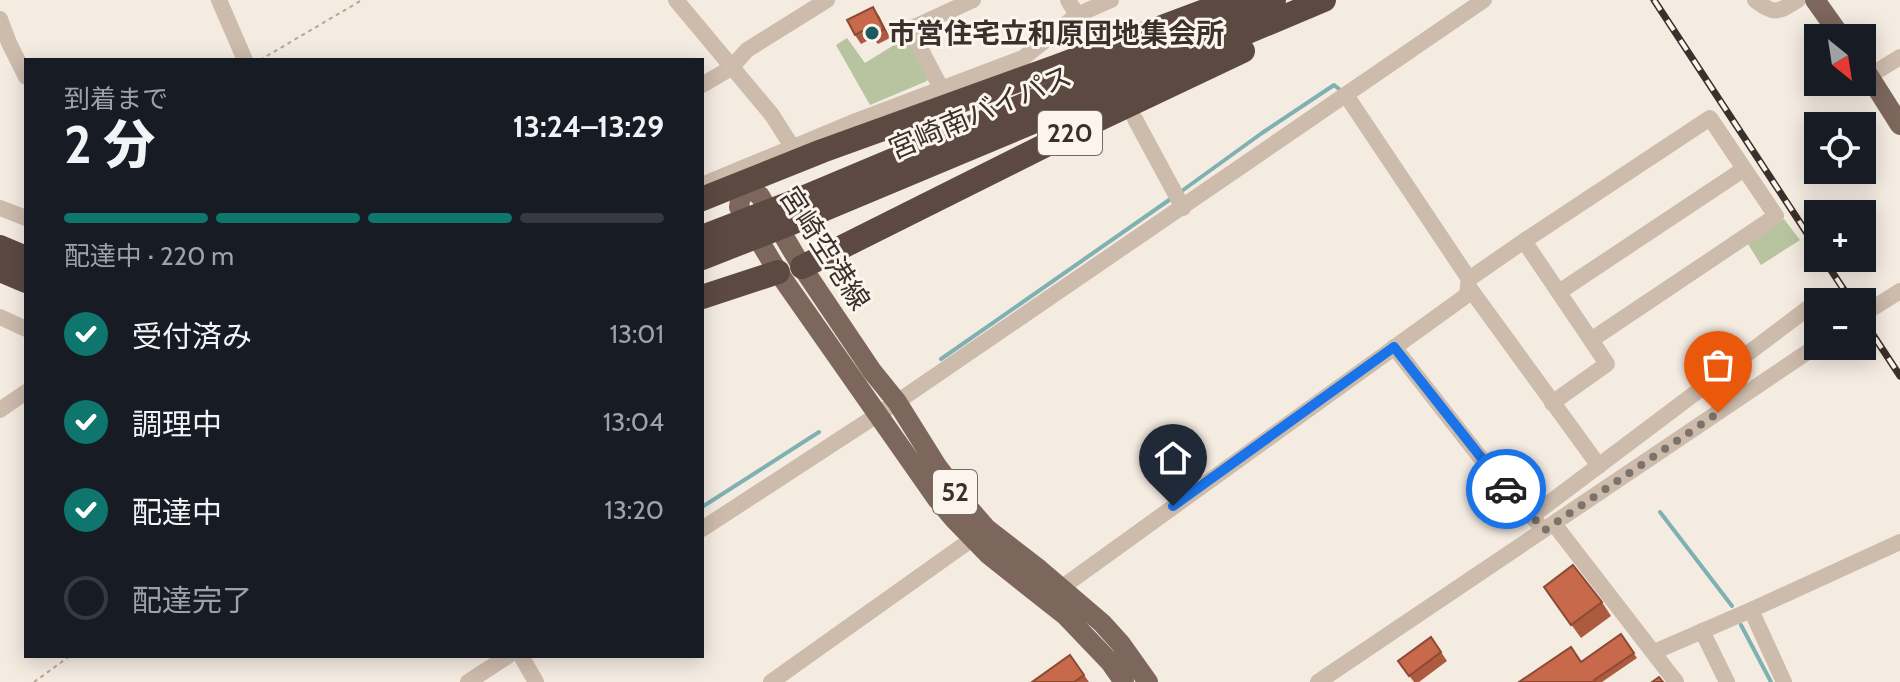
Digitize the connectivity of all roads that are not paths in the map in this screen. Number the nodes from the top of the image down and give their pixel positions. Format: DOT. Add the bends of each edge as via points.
graph roads {
  1 [pos="219,0"];
  2 [pos="676,0"];
  3 [pos="973,0"];
  4 [pos="1068,0"];
  5 [pos="1111,0"];
  6 [pos="1234,0"];
  7 [pos="1274,0"];
  8 [pos="1324,0"];
  9 [pos="1337,0"];
  10 [pos="1484,0"];
  11 [pos="1755,0"];
  12 [pos="1798,0"];
  13 [pos="1815,0"];
  14 [pos="822,1"];
  15 [pos="1077,15"];
  16 [pos="0,19"];
  17 [pos="1832,24"];
  18 [pos="1091,38"];
  19 [pos="1900,57"];
  20 [pos="244,58"];
  21 [pos="1876,67"];
  22 [pos="731,68"];
  23 [pos="24,73"];
  24 [pos="704,84"];
  25 [pos="941,88"];
  26 [pos="1876,88"];
  27 [pos="1346,95"];
  28 [pos="1135,119"];
  29 [pos="1900,125"];
  30 [pos="793,148"];
  31 [pos="1744,169"];
  32 [pos="743,183"];
  33 [pos="704,184"];
  34 [pos="704,198"];
  35 [pos="0,208"];
  36 [pos="1183,208"];
  37 [pos="791,213"];
  38 [pos="24,217"];
  39 [pos="704,236"];
  40 [pos="1524,241"];
  41 [pos="0,247"];
  42 [pos="24,257"];
  43 [pos="704,257"];
  44 [pos="802,267"];
  45 [pos="0,270"];
  46 [pos="778,272"];
  47 [pos="24,280"];
  48 [pos="1469,282"];
  49 [pos="1559,292"];
  50 [pos="1895,293"];
  51 [pos="821,294"];
  52 [pos="704,296"];
  53 [pos="802,306"];
  54 [pos="1876,306"];
  55 [pos="704,307"];
  56 [pos="1804,311"];
  57 [pos="0,317"];
  58 [pos="24,328"];
  59 [pos="1591,340"];
  60 [pos="1394,347"];
  61 [pos="1804,355"];
  62 [pos="24,393"];
  63 [pos="897,402"];
  64 [pos="1552,403"];
  65 [pos="0,410"];
  66 [pos="878,414"];
  67 [pos="1599,466"];
  68 [pos="1532,516"];
  69 [pos="1550,527"];
  70 [pos="704,528"];
  71 [pos="980,534"];
  72 [pos="1900,542"];
  73 [pos="1061,588"];
  74 [pos="1751,610"];
  75 [pos="1702,631"];
  76 [pos="1654,652"];
  77 [pos="505,658"];
  78 [pos="522,658"];
  79 [pos="468,682"];
  80 [pos="536,682"];
  81 [pos="771,682"];
  82 [pos="1124,682"];
  83 [pos="1148,682"];
  84 [pos="1318,682"];
  85 [pos="1676,682"];
  86 [pos="1727,682"];
  87 [pos="1784,682"];
  1 -- 20 [label="street"];
  2 -- 22 [label="street"];
  3 -- 25 [label="street" via="910,29"];
  4 -- 15 [label="street"];
  5 -- 15 [label="street"];
  6 -- 32 [label="highway"];
  7 -- 37 [label="highway, 宮崎南バイパス / 220"];
  8 -- 37 [label="highway, 宮崎南バイパス / 220"];
  9 -- 44 [label="highway, 220"];
  10 -- 27 [label="street"];
  11 -- 12 [label="street" via="1770,12"];
  13 -- 17 [label="main road"];
  14 -- 22 [label="street" via="747,50"];
  15 -- 18 [label="street"];
  15 -- 25 [label="street" via="1023,58"];
  16 -- 23 [label="street"];
  19 -- 21 [label="street"];
  22 -- 24 [label="street"];
  22 -- 30 [label="street"];
  25 -- 30 [label="street"];
  26 -- 29 [label="main road"];
  27 -- 36 [label="street"];
  27 -- 48 [label="street"];
  28 -- 36 [label="street"];
  30 -- 33 [label="street"];
  31 -- 40 [label="street" via="1710,118"];
  31 -- 49 [label="street"];
  31 -- 59 [label="street" via="1776,216"];
  32 -- 34 [label="highway"];
  32 -- 44 [label="main road, 宮崎空港線 / 52" via="760,196"];
  32 -- 46 [label="main road, 宮崎空港線 / 52" via="739,207"];
  35 -- 38 [label="street"];
  36 -- 63 [label="street"];
  37 -- 39 [label="highway, 宮崎南バイパス / 220"];
  37 -- 43 [label="highway, 宮崎南バイパス / 220"];
  40 -- 48 [label="street"];
  40 -- 49 [label="street"];
  41 -- 42 [label="highway"];
  44 -- 51 [label="main road, 宮崎空港線 / 52"];
  45 -- 47 [label="highway"];
  46 -- 52 [label="highway"];
  46 -- 53 [label="main road, 宮崎空港線 / 52"];
  46 -- 55 [label="street"];
  48 -- 60 [label="street" via="1467,295"];
  48 -- 64 [label="street"];
  49 -- 59 [label="street"];
  50 -- 54 [label="street"];
  51 -- 53 [label="main road"];
  51 -- 63 [label="main road, 宮崎空港線 / 52"];
  53 -- 66 [label="main road, 宮崎空港線 / 52"];
  56 -- 67 [label="street"];
  57 -- 58 [label="street"];
  59 -- 64 [label="street" via="1607,364"];
  60 -- 68 [label="street"];
  60 -- 73 [label="street"];
  61 -- 69 [label="street"];
  62 -- 65 [label="street"];
  63 -- 66 [label="street"];
  63 -- 71 [label="main road, 宮崎空港線 / 52"];
  64 -- 67 [label="street"];
  66 -- 70 [label="street"];
  66 -- 71 [label="main road, 宮崎空港線 / 52" via="937,499"];
  67 -- 68 [label="street"];
  68 -- 69 [label="street"];
  69 -- 76 [label="street"];
  69 -- 84 [label="street"];
  71 -- 73 [label="main road, 宮崎空港線 / 52"];
  71 -- 81 [label="street"];
  71 -- 82 [label="main road, 宮崎空港線 / 52" via="989,555 1066,616"];
  72 -- 74 [label="street"];
  73 -- 83 [label="main road, 宮崎空港線 / 52" via="1121,644"];
  74 -- 75 [label="street"];
  74 -- 87 [label="street"];
  75 -- 76 [label="street"];
  75 -- 86 [label="street"];
  76 -- 85 [label="street"];
  77 -- 79 [label="street"];
  78 -- 80 [label="street"];
}
